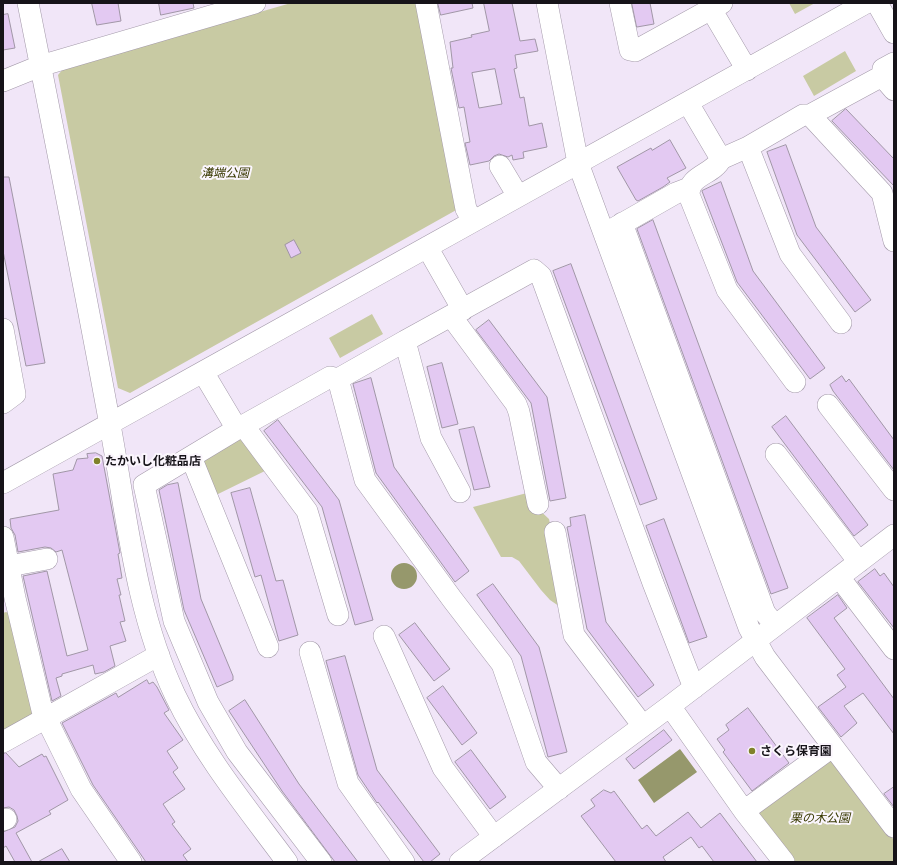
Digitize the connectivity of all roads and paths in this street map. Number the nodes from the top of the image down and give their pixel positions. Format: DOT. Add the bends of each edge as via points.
graph roads {
  1 [pos="28,3"];
  2 [pos="254,3"];
  3 [pos="426,3"];
  4 [pos="546,3"];
  5 [pos="620,3"];
  6 [pos="866,3"];
  7 [pos="877,3"];
  8 [pos="228,7"];
  9 [pos="706,8"];
  10 [pos="894,33"];
  11 [pos="40,66"];
  12 [pos="747,70"];
  13 [pos="890,76"];
  14 [pos="3,82"];
  15 [pos="688,103"];
  16 [pos="810,115"];
  17 [pos="748,147"];
  18 [pos="721,159"];
  19 [pos="578,163"];
  20 [pos="500,166"];
  21 [pos="689,188"];
  22 [pos="518,196"];
  23 [pos="473,221"];
  24 [pos="622,224"];
  25 [pos="604,234"];
  26 [pos="894,241"];
  27 [pos="427,247"];
  28 [pos="457,313"];
  29 [pos="842,323"];
  30 [pos="3,329"];
  31 [pos="406,341"];
  32 [pos="203,372"];
  33 [pos="338,379"];
  34 [pos="795,382"];
  35 [pos="3,403"];
  36 [pos="828,405"];
  37 [pos="110,424"];
  38 [pos="240,427"];
  39 [pos="776,454"];
  40 [pos="191,457"];
  41 [pos="3,483"];
  42 [pos="894,490"];
  43 [pos="460,492"];
  44 [pos="538,504"];
  45 [pos="556,532"];
  46 [pos="894,536"];
  47 [pos="3,537"];
  48 [pos="47,559"];
  49 [pos="859,562"];
  50 [pos="9,566"];
  51 [pos="840,577"];
  52 [pos="9,601"];
  53 [pos="338,615"];
  54 [pos="775,626"];
  55 [pos="384,636"];
  56 [pos="755,640"];
  57 [pos="268,647"];
  58 [pos="894,649"];
  59 [pos="310,652"];
  60 [pos="159,655"];
  61 [pos="694,688"];
  62 [pos="670,706"];
  63 [pos="46,718"];
  64 [pos="643,726"];
  65 [pos="3,742"];
  66 [pos="832,747"];
  67 [pos="559,789"];
  68 [pos="744,811"];
  69 [pos="894,827"];
  70 [pos="494,837"];
  71 [pos="124,860"];
  72 [pos="287,862"];
  73 [pos="321,862"];
  74 [pos="404,862"];
  75 [pos="460,862"];
  76 [pos="784,862"];
  1 -- 11 [label="street"];
  2 -- 8 [label="street"];
  3 -- 23 [label="street" via="464,179 466,209"];
  4 -- 19 [label="street"];
  5 -- 9 [label="street" via="630,50 635,51"];
  6 -- 12 [label="street"];
  7 -- 10 [label="street"];
  8 -- 11 [label="street"];
  9 -- 12 [label="street"];
  11 -- 14 [label="street"];
  11 -- 37 [label="street"];
  12 -- 15 [label="street"];
  13 -- 16 [label="street"];
  15 -- 18 [label="street"];
  15 -- 19 [label="street"];
  16 -- 17 [label="street" via="803,115"];
  16 -- 26 [label="street" via="882,193"];
  17 -- 18 [label="street"];
  17 -- 29 [label="street" via="790,254"];
  18 -- 21 [label="street" via="718,165 692,182"];
  19 -- 22 [label="street"];
  19 -- 25 [label="street"];
  20 -- 22 [label="street"];
  21 -- 24 [label="street"];
  21 -- 34 [label="street" via="689,195 727,290"];
  22 -- 23 [label="street"];
  23 -- 27 [label="street"];
  24 -- 25 [label="street"];
  24 -- 54 [label="street" via="765,613"];
  25 -- 56 [label="street"];
  27 -- 28 [label="street"];
  27 -- 32 [label="street"];
  28 -- 31 [label="street"];
  28 -- 44 [label="street" via="519,412"];
  28 -- 61 [label="street" via="534,270 541,276"];
  30 -- 35 [label="street" via="15,394"];
  31 -- 33 [label="street"];
  31 -- 43 [label="street" via="431,438"];
  32 -- 37 [label="street"];
  32 -- 38 [label="street"];
  33 -- 38 [label="street" via="330,377"];
  33 -- 67 [label="street" via="365,480 502,664 536,762"];
  36 -- 42 [label="street"];
  37 -- 41 [label="street"];
  37 -- 60 [label="street" via="139,590"];
  38 -- 40 [label="street"];
  38 -- 53 [label="street" via="307,511"];
  39 -- 49 [label="street"];
  40 -- 57 [label="street"];
  40 -- 73 [label="street" via="144,485 174,621 208,702 237,752"];
  45 -- 64 [label="street" via="574,635"];
  46 -- 49 [label="street"];
  47 -- 50 [label="street"];
  48 -- 50 [label="street"];
  49 -- 51 [label="street"];
  50 -- 52 [label="street"];
  51 -- 54 [label="street"];
  51 -- 58 [label="street"];
  52 -- 63 [label="street"];
  54 -- 56 [label="street"];
  55 -- 70 [label="street" via="444,768"];
  56 -- 61 [label="street"];
  56 -- 66 [label="street"];
  59 -- 74 [label="street" via="348,782"];
  60 -- 63 [label="street"];
  60 -- 72 [label="street" via="175,694 205,750"];
  61 -- 62 [label="street"];
  62 -- 64 [label="street"];
  62 -- 68 [label="street"];
  63 -- 65 [label="street"];
  63 -- 71 [label="street" via="81,789"];
  64 -- 67 [label="street"];
  66 -- 68 [label="street"];
  66 -- 69 [label="street"];
  67 -- 70 [label="street"];
  68 -- 76 [label="street"];
  70 -- 75 [label="street"];
}
